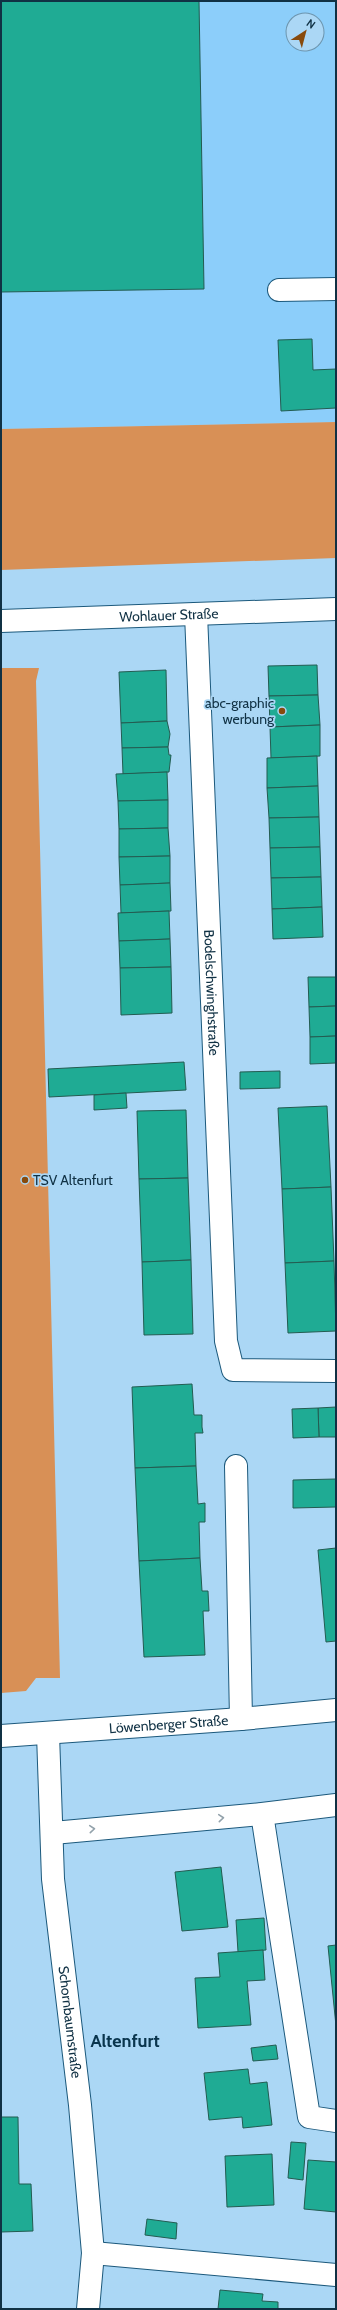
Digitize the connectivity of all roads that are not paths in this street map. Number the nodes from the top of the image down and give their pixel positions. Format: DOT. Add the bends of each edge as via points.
graph roads {
  1 [pos="336,289"];
  2 [pos="279,290"];
  3 [pos="336,609"];
  4 [pos="196,614"];
  5 [pos="1,621"];
  6 [pos="336,1370"];
  7 [pos="236,1466"];
  8 [pos="336,1710"];
  9 [pos="241,1719"];
  10 [pos="48,1734"];
  11 [pos="1,1736"];
  12 [pos="336,1805"];
  13 [pos="262,1814"];
  14 [pos="53,1833"];
  15 [pos="336,2121"];
  16 [pos="93,2253"];
  17 [pos="336,2275"];
  18 [pos="88,2309"];
  1 -- 2 [label="street"];
  3 -- 4 [label="street, Wohlauer Straße"];
  4 -- 5 [label="street, Wohlauer Straße"];
  4 -- 6 [label="street, Bodelschwinghstraße" via="226,1341 233,1370"];
  7 -- 9 [label="street"];
  8 -- 9 [label="street, Löwenberger Straße"];
  9 -- 10 [label="street, Löwenberger Straße"];
  10 -- 11 [label="street, Löwenberger Straße"];
  10 -- 14 [label="street, Schornbaumstraße"];
  12 -- 13 [label="street"];
  14 -- 13 [label="street, one-way"];
  13 -- 15 [label="street" via="308,2116"];
  14 -- 16 [label="street, Schornbaumstraße" via="53,1879 80,2105"];
  16 -- 17 [label="street"];
  16 -- 18 [label="street, Schornbaumstraße"];
}
